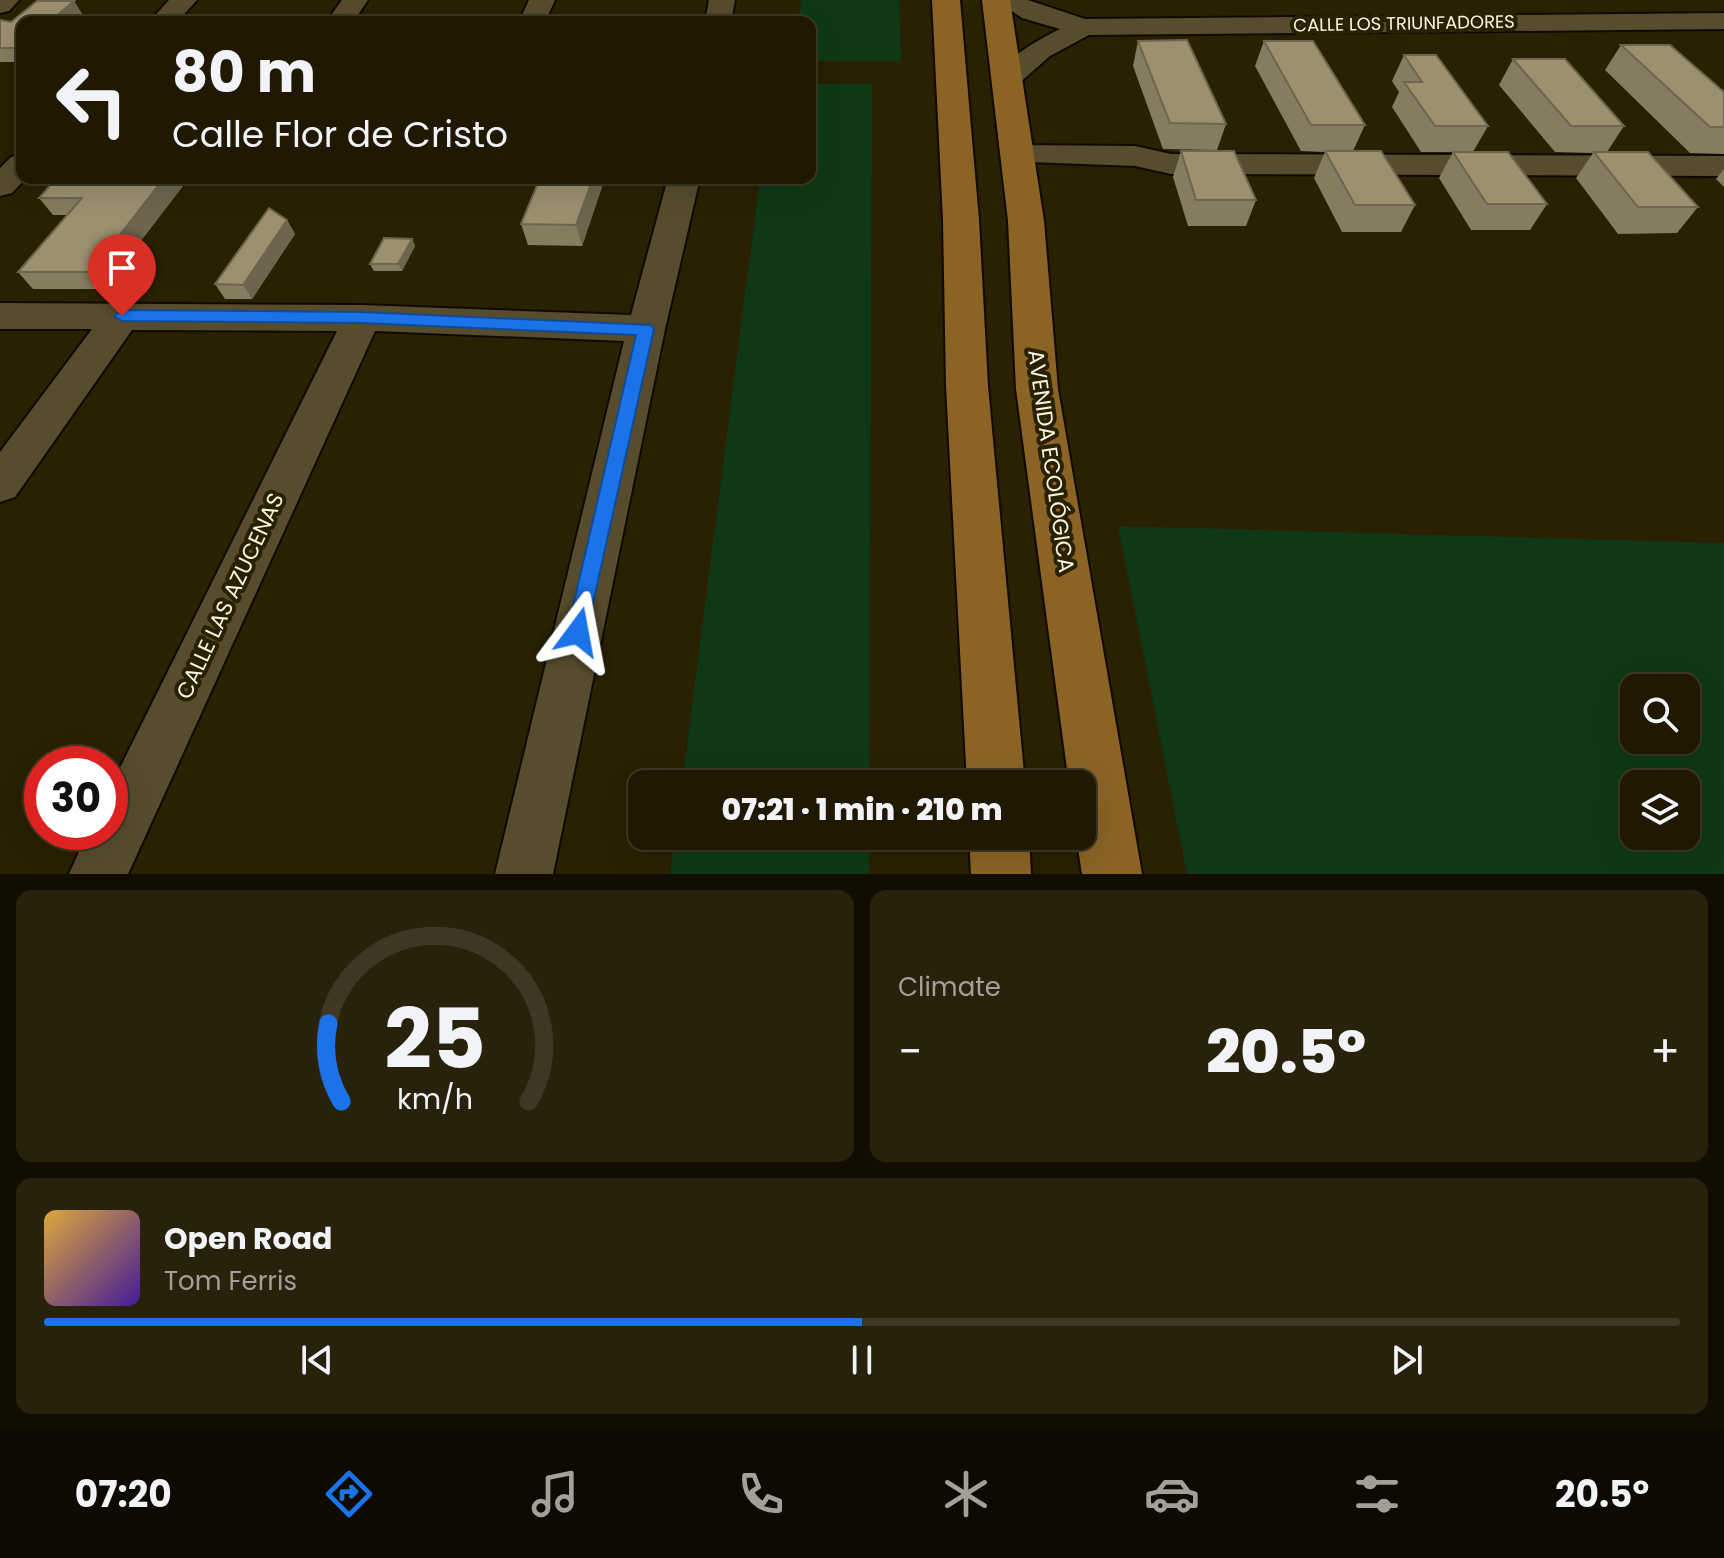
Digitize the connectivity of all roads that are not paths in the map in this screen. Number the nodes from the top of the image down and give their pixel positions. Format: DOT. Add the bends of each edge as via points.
graph roads {
  1 [pos="6,0"];
  2 [pos="184,0"];
  3 [pos="946,0"];
  4 [pos="996,0"];
  5 [pos="1009,0"];
  6 [pos="0,5"];
  7 [pos="168,16"];
  8 [pos="1724,21"];
  9 [pos="1084,27"];
  10 [pos="1007,79"];
  11 [pos="1019,164"];
  12 [pos="1724,166"];
  13 [pos="16,170"];
  14 [pos="682,184"];
  15 [pos="0,186"];
  16 [pos="0,316"];
  17 [pos="122,316"];
  18 [pos="362,318"];
  19 [pos="646,329"];
  20 [pos="0,485"];
  21 [pos="995,770"];
  22 [pos="1000,850"];
  23 [pos="98,874"];
  24 [pos="524,874"];
  25 [pos="1001,874"];
  26 [pos="1112,874"];
  1 -- 6 [label="street"];
  2 -- 7 [label="street"];
  3 -- 21 [label="main road"];
  4 -- 10 [label="main road, AVENIDA ECOLÓGICA"];
  5 -- 9 [label="street, CALLE LOS TRIUNFADORES"];
  8 -- 9 [label="street, CALLE LOS TRIUNFADORES"];
  9 -- 10 [label="street, CALLE LOS TRIUNFADORES" via="1040,50"];
  10 -- 11 [label="main road, AVENIDA ECOLÓGICA"];
  11 -- 12 [label="street" via="1142,172 1171,164"];
  11 -- 26 [label="main road, AVENIDA ECOLÓGICA" via="1037,389"];
  13 -- 15 [label="street"];
  14 -- 19 [label="street"];
  16 -- 17 [label="street"];
  17 -- 18 [label="street"];
  17 -- 20 [label="street"];
  18 -- 19 [label="street"];
  18 -- 23 [label="street, CALLE LAS AZUCENAS"];
  19 -- 24 [label="street"];
  22 -- 25 [label="main road"];
}
